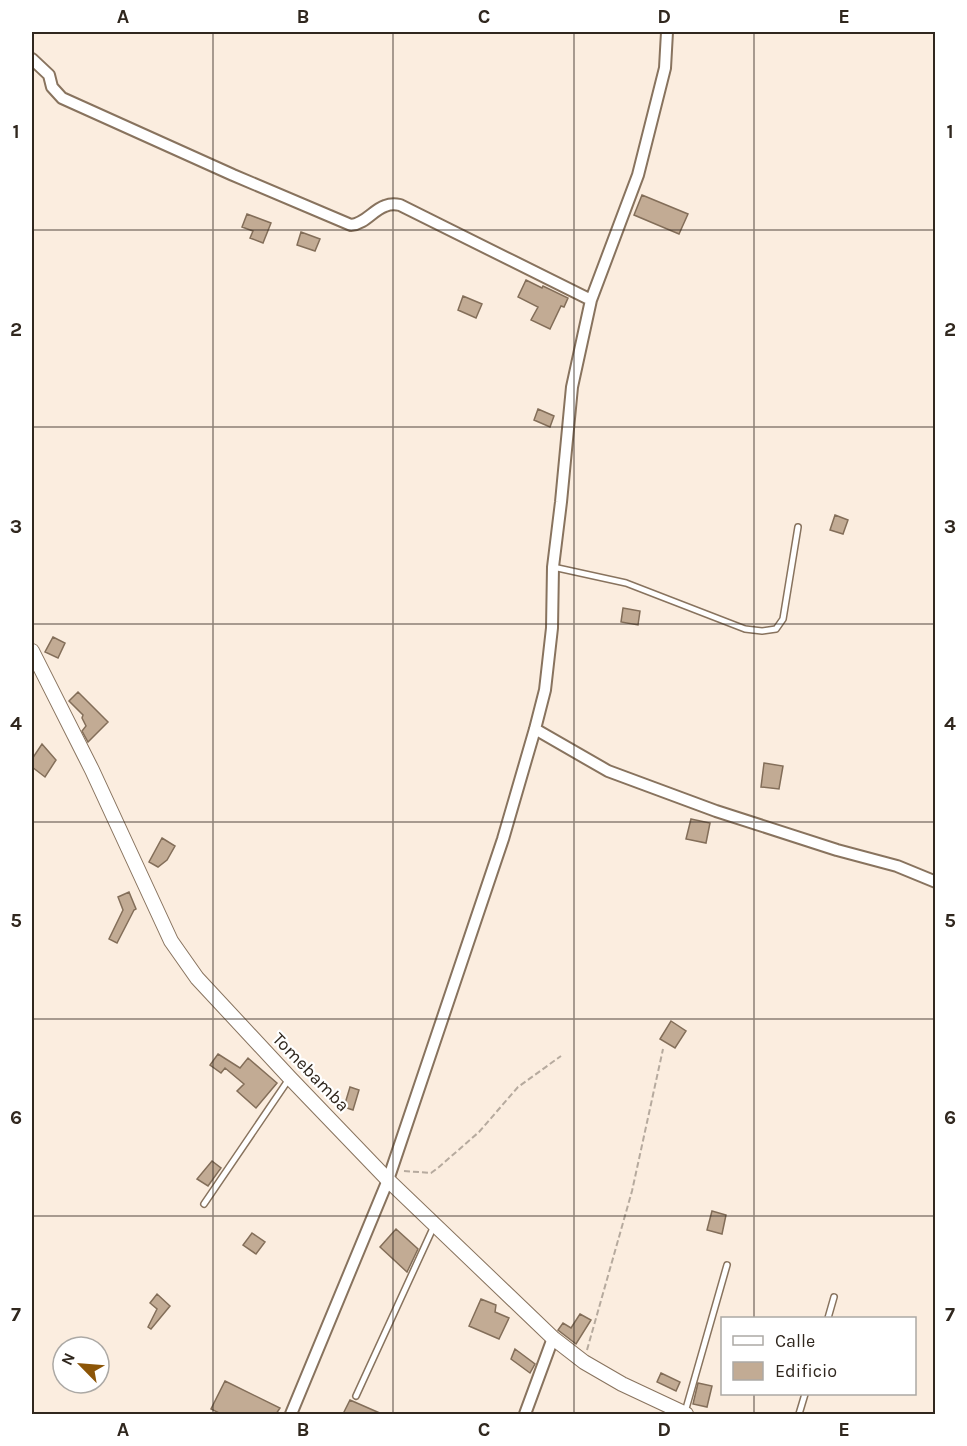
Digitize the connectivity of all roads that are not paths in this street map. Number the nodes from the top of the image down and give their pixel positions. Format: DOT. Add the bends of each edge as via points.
graph roads {
  1 [pos="668,32"];
  2 [pos="32,59"];
  3 [pos="591,300"];
  4 [pos="798,527"];
  5 [pos="553,567"];
  6 [pos="32,651"];
  7 [pos="536,729"];
  8 [pos="936,882"];
  9 [pos="290,1078"];
  10 [pos="388,1180"];
  11 [pos="204,1204"];
  12 [pos="434,1225"];
  13 [pos="727,1265"];
  14 [pos="834,1297"];
  15 [pos="828,1317"];
  16 [pos="553,1338"];
  17 [pos="805,1395"];
  18 [pos="356,1396"];
  19 [pos="291,1414"];
  20 [pos="525,1414"];
  21 [pos="685,1414"];
  22 [pos="799,1414"];
  1 -- 3 [label="street" via="665,68 638,175"];
  2 -- 3 [label="street" via="49,75 52,87 62,98 233,175 351,225 383,206 400,205"];
  3 -- 5 [label="street" via="572,387"];
  4 -- 5 [label="lane" via="783,619 776,629 745,629 626,584"];
  5 -- 7 [label="street" via="552,628"];
  6 -- 9 [label="street, Tomebamba" via="171,941 197,978"];
  7 -- 8 [label="street" via="608,771"];
  7 -- 10 [label="street" via="500,850"];
  9 -- 10 [label="street, Tomebamba"];
  9 -- 11 [label="lane"];
  10 -- 12 [label="street, Tomebamba"];
  10 -- 19 [label="street"];
  12 -- 16 [label="street, Tomebamba"];
  12 -- 18 [label="lane"];
  13 -- 21 [label="lane"];
  14 -- 15 [label="lane"];
  16 -- 20 [label="street"];
  16 -- 21 [label="street, Tomebamba" via="622,1384"];
  17 -- 22 [label="lane"];
}
